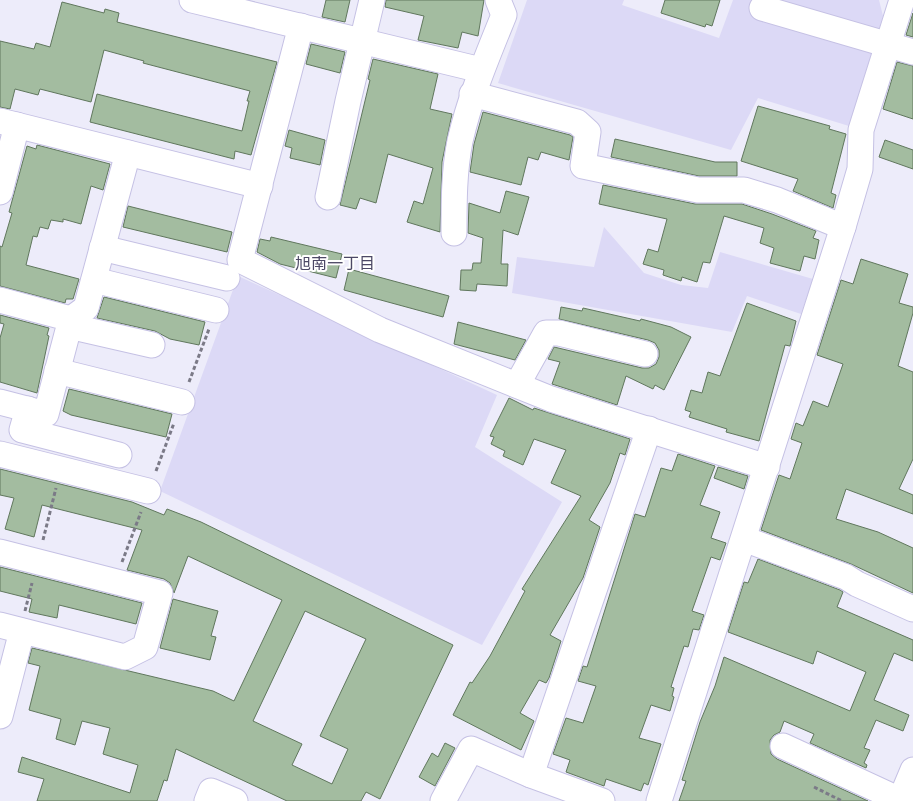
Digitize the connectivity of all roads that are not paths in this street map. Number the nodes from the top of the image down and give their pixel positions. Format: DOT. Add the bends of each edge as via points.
graph roads {
  1 [pos="192,0"];
  2 [pos="372,0"];
  3 [pos="498,0"];
  4 [pos="902,0"];
  5 [pos="762,8"];
  6 [pos="301,26"];
  7 [pos="363,40"];
  8 [pos="888,44"];
  9 [pos="913,52"];
  10 [pos="481,70"];
  11 [pos="472,94"];
  12 [pos="8,123"];
  13 [pos="128,153"];
  14 [pos="260,186"];
  15 [pos="0,192"];
  16 [pos="328,197"];
  17 [pos="843,227"];
  18 [pos="454,233"];
  19 [pos="102,248"];
  20 [pos="227,278"];
  21 [pos="94,280"];
  22 [pos="0,300"];
  23 [pos="216,310"];
  24 [pos="70,322"];
  25 [pos="152,345"];
  26 [pos="645,354"];
  27 [pos="57,371"];
  28 [pos="517,385"];
  29 [pos="0,402"];
  30 [pos="182,402"];
  31 [pos="28,409"];
  32 [pos="649,429"];
  33 [pos="0,454"];
  34 [pos="119,455"];
  35 [pos="767,467"];
  36 [pos="148,491"];
  37 [pos="744,539"];
  38 [pos="0,552"];
  39 [pos="913,609"];
  40 [pos="11,628"];
  41 [pos="0,716"];
  42 [pos="783,746"];
  43 [pos="913,770"];
  44 [pos="530,775"];
  45 [pos="207,801"];
  46 [pos="235,801"];
  47 [pos="443,801"];
  48 [pos="602,801"];
  49 [pos="659,801"];
  50 [pos="900,801"];
  1 -- 6 [label="street"];
  2 -- 7 [label="street"];
  3 -- 10 [label="street" via="504,15"];
  4 -- 8 [label="street"];
  5 -- 8 [label="street"];
  6 -- 7 [label="street"];
  6 -- 14 [label="street"];
  7 -- 10 [label="street"];
  7 -- 16 [label="street"];
  8 -- 9 [label="street"];
  8 -- 17 [label="street" via="861,130 860,169"];
  10 -- 11 [label="street"];
  11 -- 17 [label="street" via="577,122 588,132 583,166 698,190 744,190"];
  11 -- 18 [label="street" via="460,143 454,191"];
  12 -- 13 [label="street"];
  12 -- 15 [label="street"];
  13 -- 14 [label="street"];
  13 -- 19 [label="street"];
  14 -- 28 [label="street" via="240,260 380,330"];
  17 -- 35 [label="street"];
  19 -- 20 [label="street"];
  19 -- 21 [label="street"];
  21 -- 23 [label="street"];
  21 -- 24 [label="street" via="86,308"];
  22 -- 24 [label="street"];
  24 -- 25 [label="street"];
  24 -- 27 [label="street"];
  26 -- 28 [label="street" via="546,332"];
  27 -- 30 [label="street"];
  27 -- 31 [label="street" via="46,414"];
  28 -- 32 [label="street" via="608,419"];
  29 -- 31 [label="street"];
  31 -- 34 [label="street" via="22,430"];
  32 -- 35 [label="street"];
  32 -- 44 [label="street"];
  33 -- 36 [label="street"];
  35 -- 37 [label="street"];
  37 -- 39 [label="street" via="846,578"];
  37 -- 49 [label="street"];
  38 -- 40 [label="street" via="160,593 144,647 125,657"];
  40 -- 41 [label="street"];
  42 -- 50 [label="street"];
  43 -- 50 [label="street"];
  44 -- 47 [label="street" via="471,749"];
  44 -- 48 [label="street"];
  45 -- 46 [label="street" via="211,791"];
}
